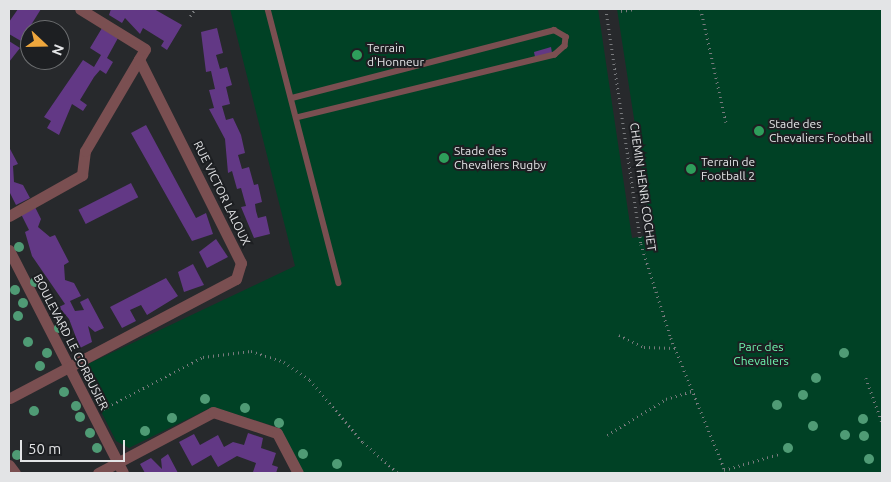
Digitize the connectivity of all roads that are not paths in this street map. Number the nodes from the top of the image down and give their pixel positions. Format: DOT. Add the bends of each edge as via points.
graph roads {
  1 [pos="80,9"];
  2 [pos="268,9"];
  3 [pos="139,59"];
  4 [pos="292,98"];
  5 [pos="297,118"];
  6 [pos="9,216"];
  7 [pos="9,250"];
  8 [pos="339,283"];
  9 [pos="68,367"];
  10 [pos="9,398"];
  11 [pos="9,465"];
  12 [pos="120,468"];
  13 [pos="15,473"];
  14 [pos="98,473"];
  15 [pos="298,473"];
  1 -- 3 [label="street, RUE VICTOR LALOUX" via="145,49"];
  2 -- 4 [label="lane"];
  3 -- 6 [label="street" via="85,151 82,175"];
  3 -- 9 [label="street, RUE VICTOR LALOUX" via="241,263 236,279"];
  4 -- 5 [label="lane"];
  4 -- 5 [label="lane" via="554,30 566,37 565,46 555,54"];
  5 -- 8 [label="lane"];
  7 -- 9 [label="street, BOULEVARD LE CORBUSIER"];
  9 -- 10 [label="street, RUE VICTOR LALOUX"];
  9 -- 12 [label="street, BOULEVARD LE CORBUSIER"];
  11 -- 13 [label="street"];
  12 -- 14 [label="street"];
  12 -- 15 [label="street" via="213,412 277,433"];
}
